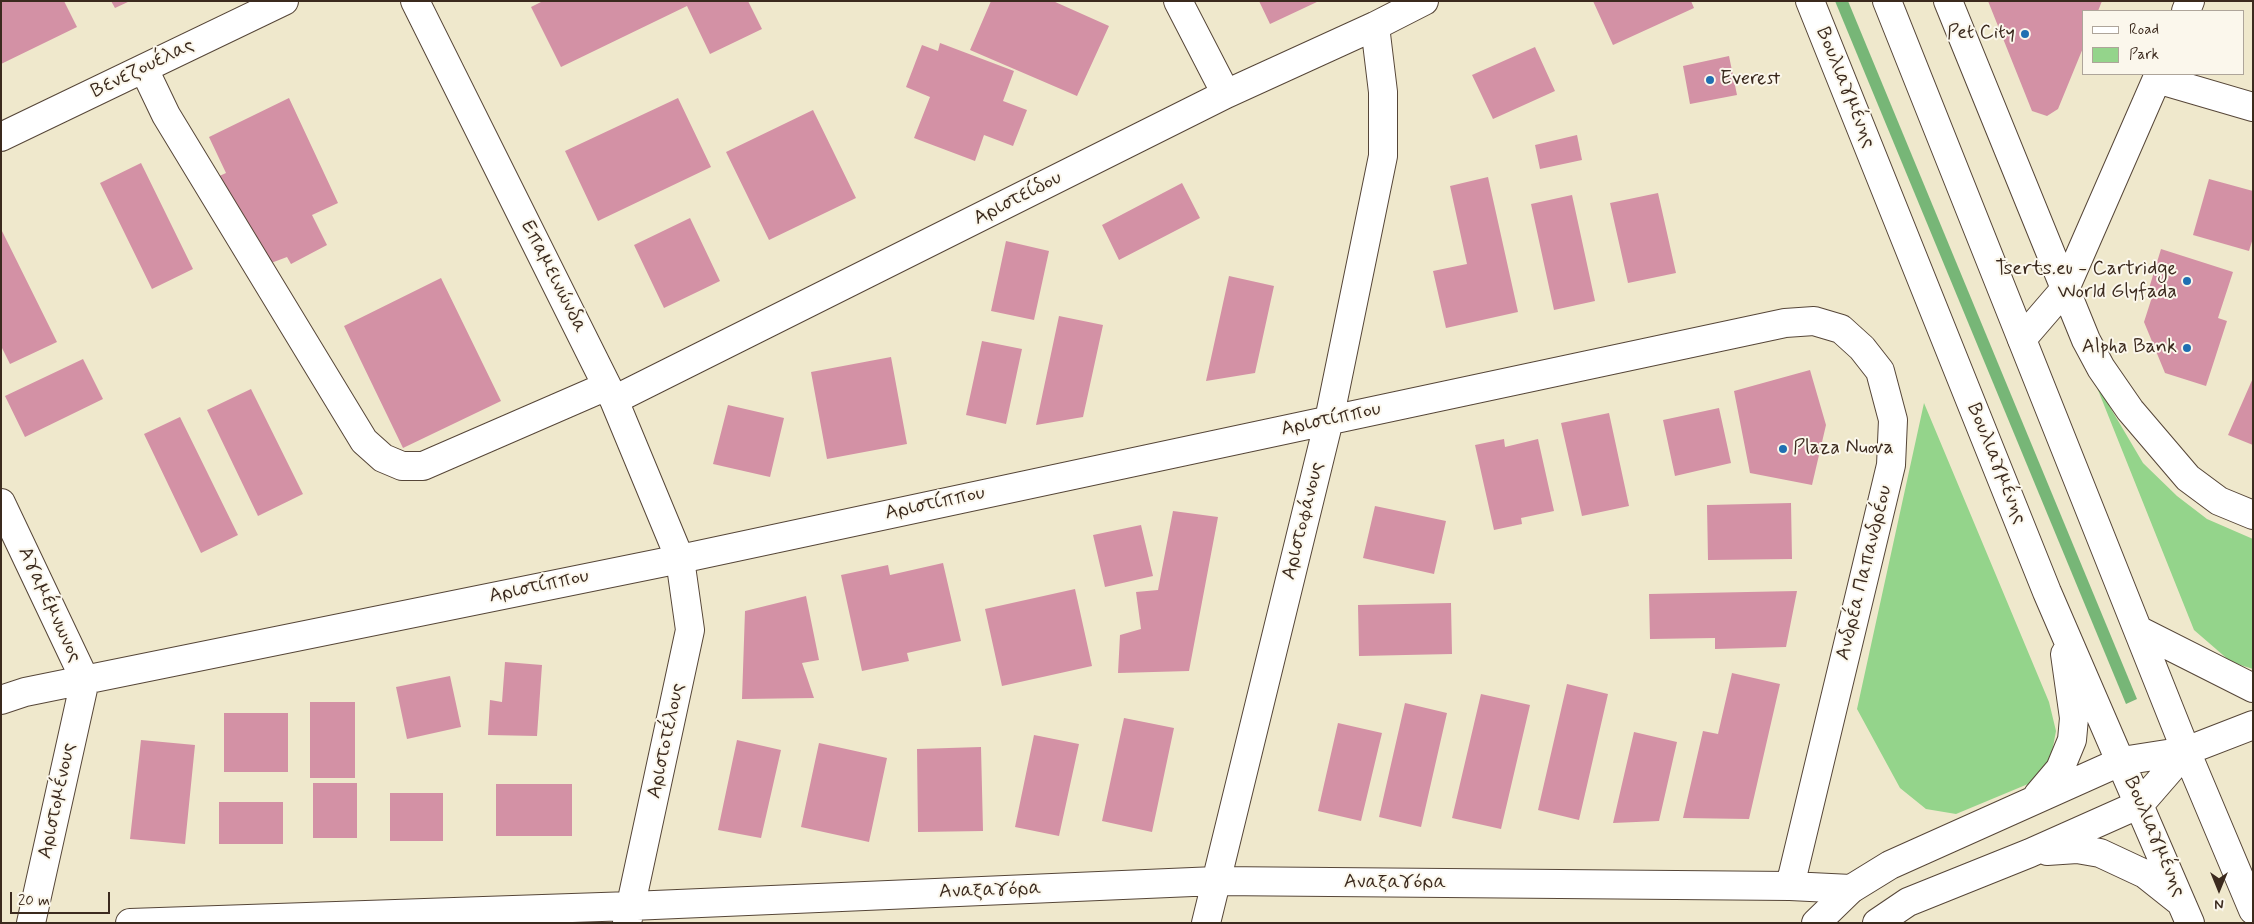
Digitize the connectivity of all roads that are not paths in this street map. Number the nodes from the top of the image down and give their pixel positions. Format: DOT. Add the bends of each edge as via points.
graph roads {
  1 [pos="284,1"];
  2 [pos="415,1"];
  3 [pos="1178,1"];
  4 [pos="1424,1"];
  5 [pos="1810,1"];
  6 [pos="1887,1"];
  7 [pos="1948,1"];
  8 [pos="1376,26"];
  9 [pos="144,69"];
  10 [pos="2158,76"];
  11 [pos="1226,94"];
  12 [pos="2253,107"];
  13 [pos="1,137"];
  14 [pos="2065,289"];
  15 [pos="1785,323"];
  16 [pos="2022,339"];
  17 [pos="611,393"];
  18 [pos="1329,420"];
  19 [pos="1,503"];
  20 [pos="2253,515"];
  21 [pos="680,559"];
  22 [pos="2047,592"];
  23 [pos="2138,630"];
  24 [pos="85,680"];
  25 [pos="2253,688"];
  26 [pos="1,700"];
  27 [pos="2253,725"];
  28 [pos="2186,751"];
  29 [pos="2122,761"];
  30 [pos="2033,801"];
  31 [pos="2140,804"];
  32 [pos="2030,853"];
  33 [pos="1216,881"];
  34 [pos="1790,886"];
  35 [pos="1851,889"];
  36 [pos="2253,910"];
  37 [pos="629,914"];
  38 [pos="2186,914"];
  39 [pos="31,923"];
  40 [pos="130,923"];
  41 [pos="1206,923"];
  42 [pos="1816,923"];
  43 [pos="1877,923"];
  1 -- 9 [label="street, Βενεζουέλας"];
  2 -- 17 [label="street, Επαμεινώνδα"];
  3 -- 11 [label="street"];
  4 -- 8 [label="street, Αριστείδου"];
  5 -- 22 [label="street, Βουλιαγμένης"];
  6 -- 16 [label="street"];
  7 -- 14 [label="street"];
  8 -- 11 [label="street, Αριστείδου"];
  8 -- 18 [label="street, Αριστοφάνους" via="1383,92 1383,156"];
  9 -- 13 [label="street, Βενεζουέλας"];
  9 -- 17 [label="street, Αριστείδου" via="166,115 364,441 383,458 402,466 423,466"];
  10 -- 12 [label="street"];
  10 -- 14 [label="street"];
  11 -- 17 [label="street, Αριστείδου"];
  14 -- 16 [label="street"];
  14 -- 20 [label="street" via="2101,368 2130,410 2194,484 2219,501"];
  15 -- 18 [label="street, Αριστίππου"];
  15 -- 34 [label="street, Ανδρέα Παπανδρέου" via="1814,321 1841,329 1880,371 1893,420 1891,465"];
  16 -- 23 [label="street"];
  17 -- 21 [label="street, Επαμεινώνδα"];
  18 -- 21 [label="street, Αριστίππου"];
  18 -- 33 [label="street, Αριστοφάνους"];
  19 -- 24 [label="street, Αγαμέμνωνος"];
  21 -- 24 [label="street, Αριστίππου"];
  21 -- 37 [label="street, Αριστοτέλους" via="690,630"];
  22 -- 29 [label="street, Βουλιαγμένης"];
  22 -- 30 [label="street" via="2065,655 2074,718 2072,740 2060,769"];
  23 -- 25 [label="street"];
  23 -- 28 [label="street"];
  24 -- 26 [label="street"];
  24 -- 39 [label="street, Αριστομένους"];
  27 -- 28 [label="street"];
  28 -- 29 [label="street"];
  28 -- 31 [label="street"];
  28 -- 36 [label="street"];
  29 -- 30 [label="street"];
  29 -- 31 [label="street, Βουλιαγμένης"];
  30 -- 35 [label="street" via="1890,865"];
  31 -- 32 [label="street"];
  31 -- 38 [label="street, Βουλιαγμένης"];
  32 -- 38 [label="street" via="2078,849 2100,853 2145,874"];
  32 -- 43 [label="street" via="1908,902"];
  33 -- 34 [label="street, Αναξαγόρα"];
  33 -- 37 [label="street, Αναξαγόρα"];
  33 -- 41 [label="street, Αριστοφάνους"];
  34 -- 35 [label="street, Αναξαγόρα"];
  35 -- 42 [label="street"];
  37 -- 40 [label="street, Αναξαγόρα"];
}
